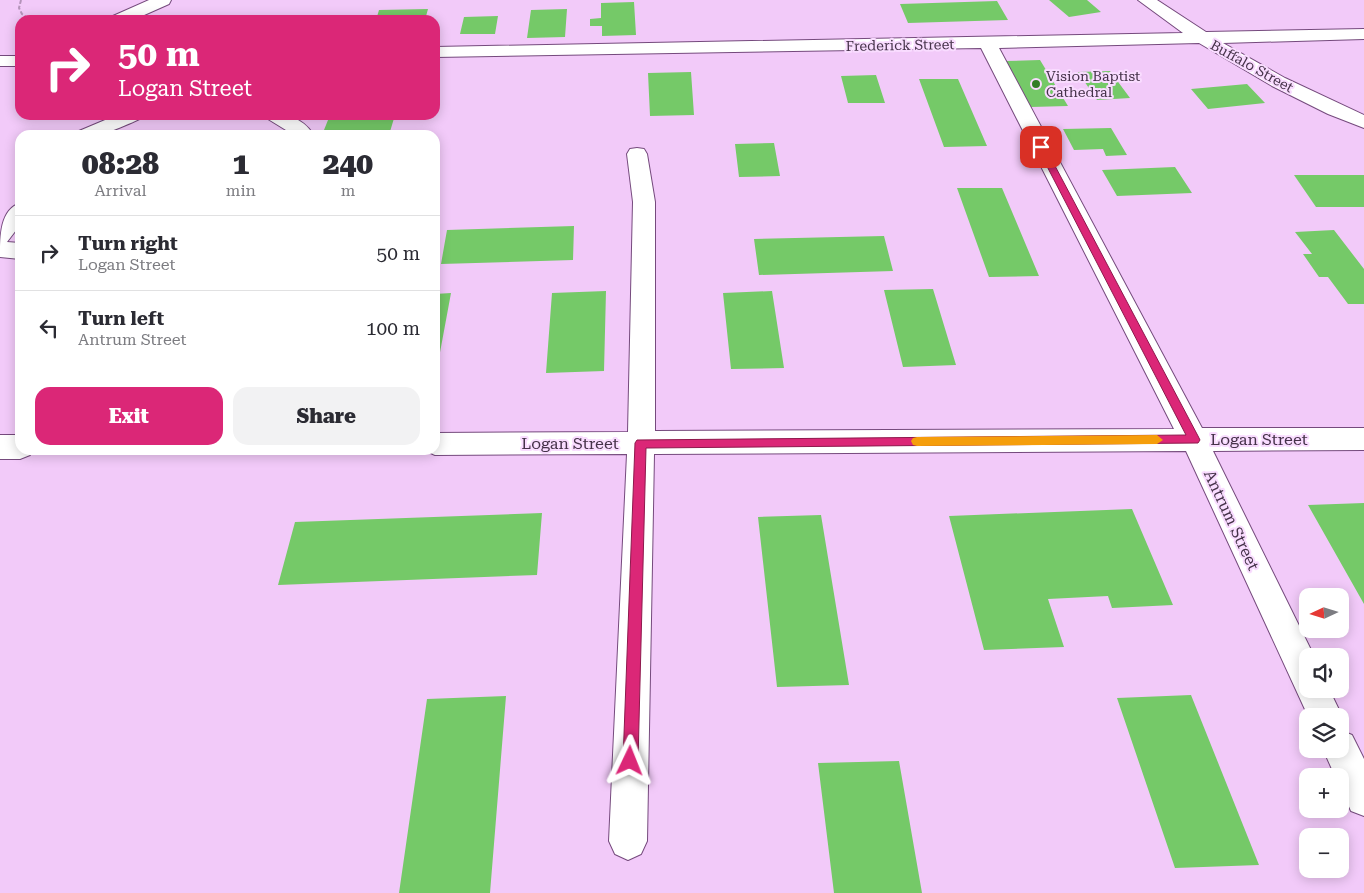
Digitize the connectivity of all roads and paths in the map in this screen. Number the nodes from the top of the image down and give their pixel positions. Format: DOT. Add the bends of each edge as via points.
graph roads {
  1 [pos="21,0"];
  2 [pos="163,0"];
  3 [pos="1146,0"];
  4 [pos="23,15"];
  5 [pos="130,15"];
  6 [pos="1364,34"];
  7 [pos="1200,38"];
  8 [pos="987,43"];
  9 [pos="440,52"];
  10 [pos="0,61"];
  11 [pos="15,61"];
  12 [pos="118,120"];
  13 [pos="283,120"];
  14 [pos="1364,122"];
  15 [pos="96,130"];
  16 [pos="300,130"];
  17 [pos="637,154"];
  18 [pos="15,216"];
  19 [pos="0,236"];
  20 [pos="0,249"];
  21 [pos="15,250"];
  22 [pos="1364,439"];
  23 [pos="1194,440"];
  24 [pos="641,443"];
  25 [pos="440,444"];
  26 [pos="0,447"];
  27 [pos="15,447"];
  28 [pos="1299,660"];
  29 [pos="1345,758"];
  30 [pos="1364,798"];
  31 [pos="628,841"];
  1 -- 4 [label="path" via="19,8"];
  2 -- 5 [label="street"];
  3 -- 7 [label="street, Buffalo Street"];
  6 -- 7 [label="street, Frederick Street"];
  7 -- 8 [label="street, Frederick Street"];
  7 -- 14 [label="street, Buffalo Street" via="1290,88"];
  8 -- 9 [label="street, Frederick Street"];
  8 -- 23 [label="street, Antrum Street"];
  10 -- 11 [label="street"];
  12 -- 15 [label="street"];
  13 -- 16 [label="street"];
  17 -- 24 [label="street" via="644,202"];
  18 -- 19 [label="street"];
  20 -- 21 [label="street"];
  22 -- 23 [label="street, Logan Street"];
  23 -- 24 [label="street, Logan Street"];
  23 -- 28 [label="street, Antrum Street"];
  24 -- 25 [label="street, Logan Street"];
  24 -- 31 [label="street"];
  26 -- 27 [label="street"];
  29 -- 30 [label="street"];
}
